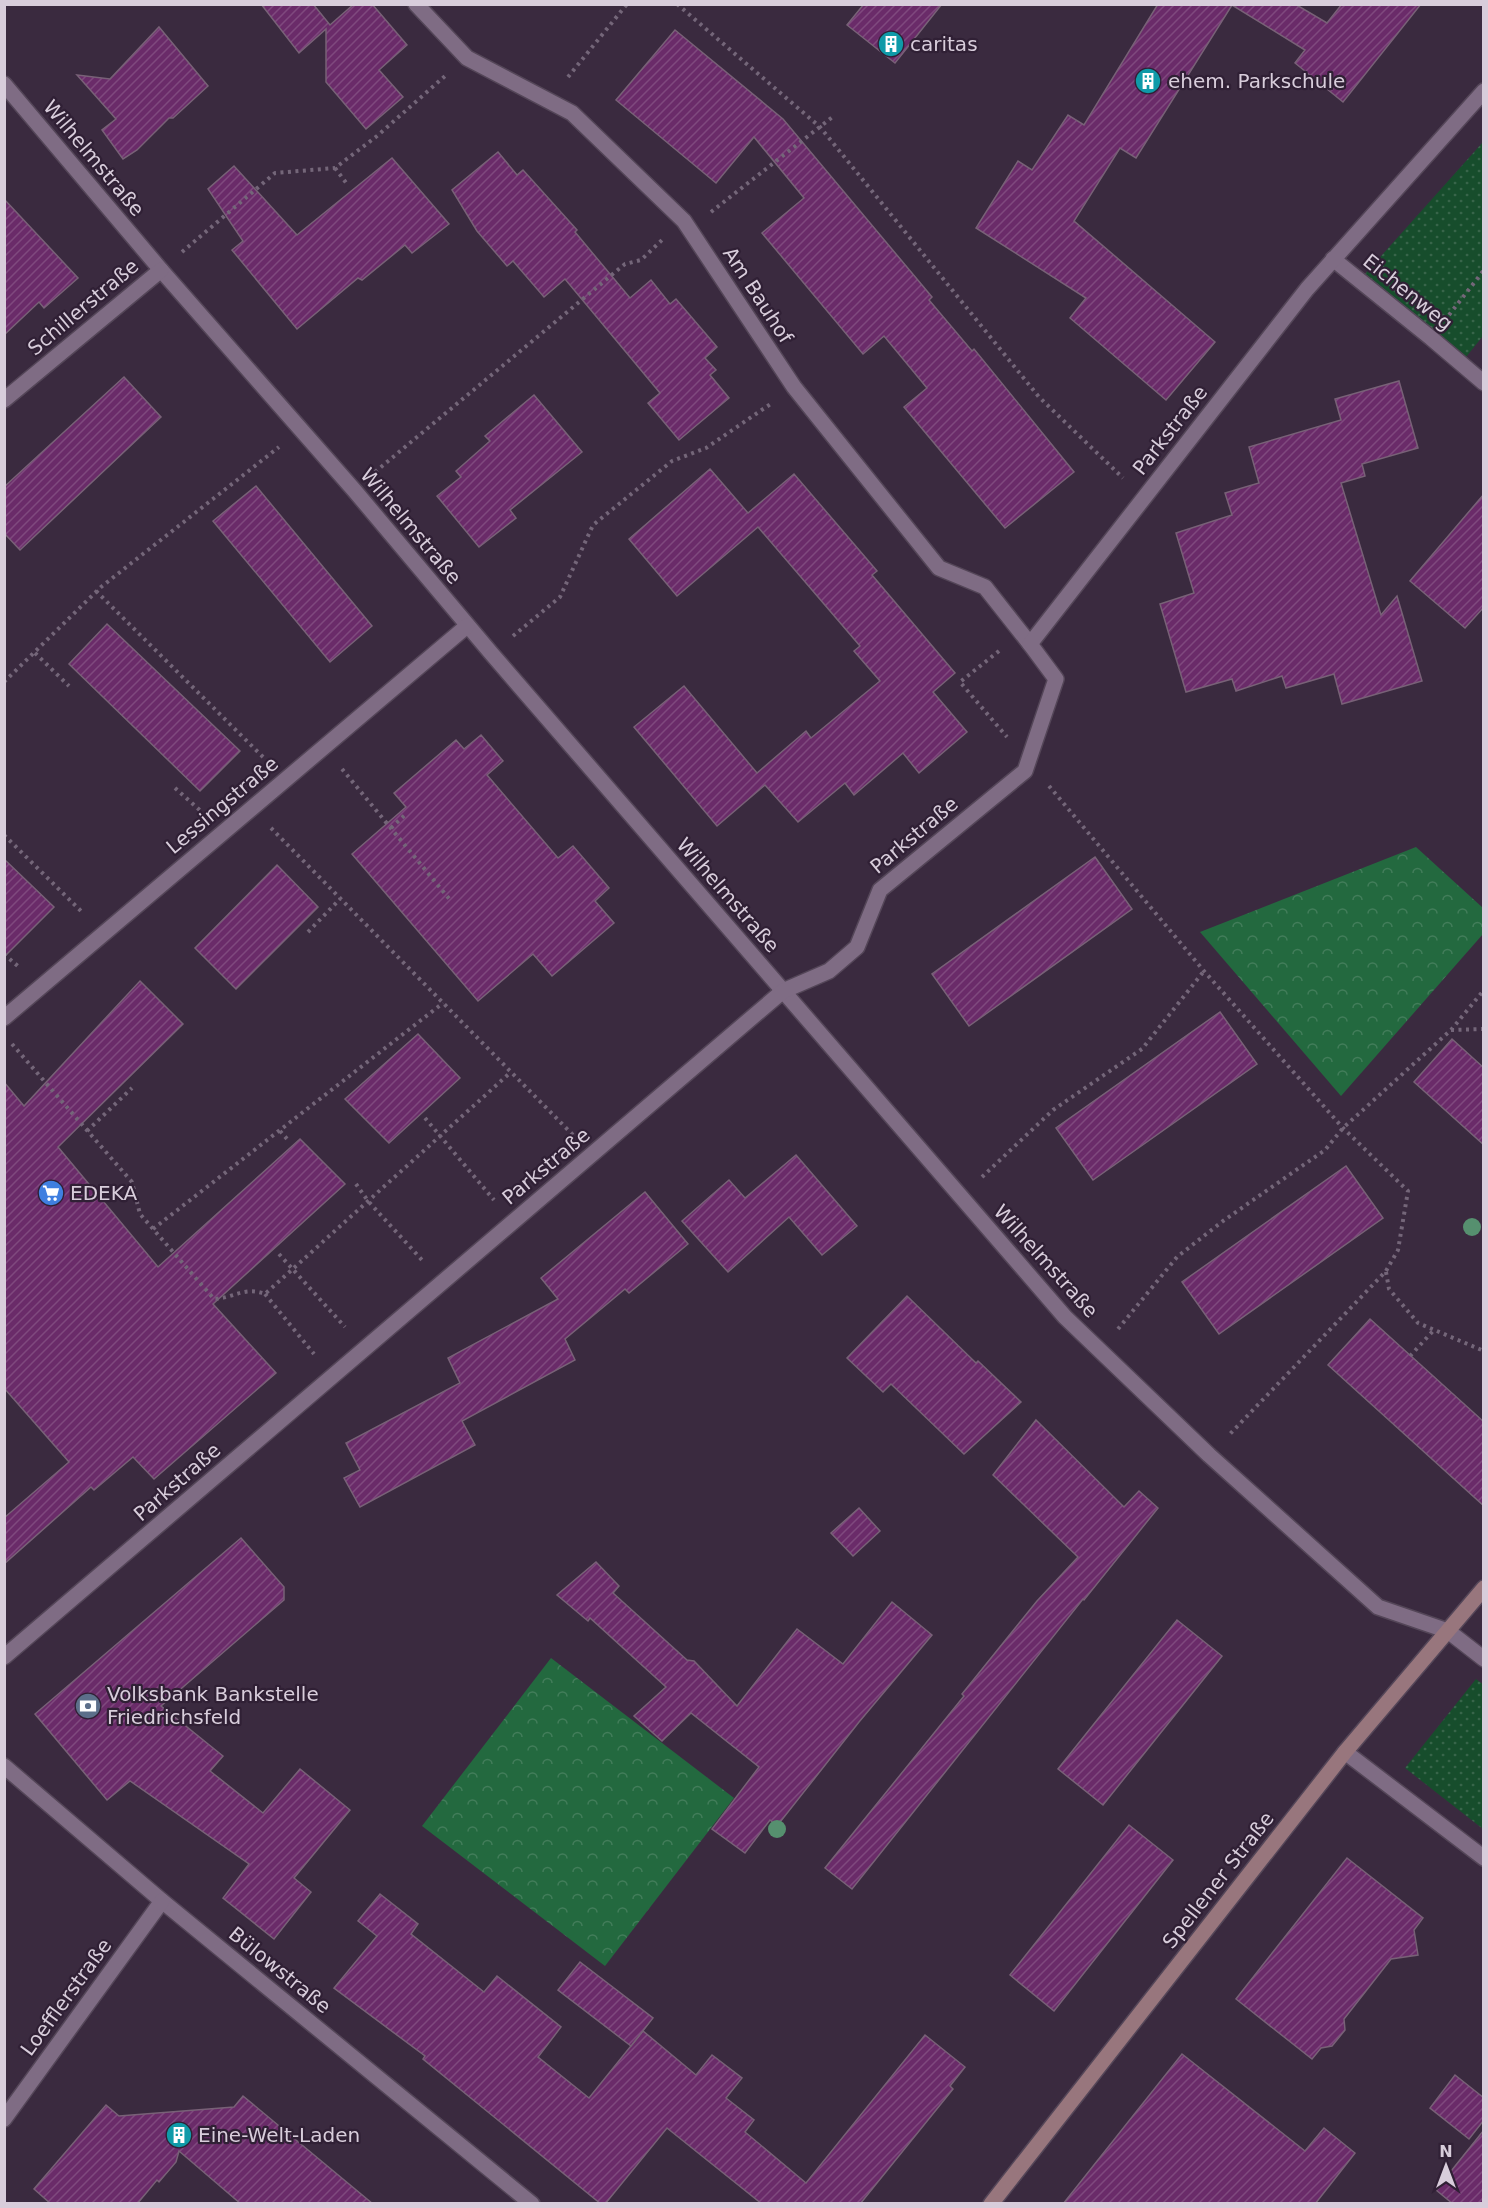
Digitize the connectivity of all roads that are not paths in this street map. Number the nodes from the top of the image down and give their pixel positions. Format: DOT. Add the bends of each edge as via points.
graph roads {
  1 [pos="416,4"];
  2 [pos="4,84"];
  3 [pos="1484,91"];
  4 [pos="1333,259"];
  5 [pos="161,270"];
  6 [pos="1484,383"];
  7 [pos="4,400"];
  8 [pos="467,626"];
  9 [pos="1025,638"];
  10 [pos="783,991"];
  11 [pos="4,1018"];
  12 [pos="1484,1588"];
  13 [pos="1448,1631"];
  14 [pos="4,1657"];
  15 [pos="1484,1659"];
  16 [pos="1345,1752"];
  17 [pos="4,1766"];
  18 [pos="1484,1858"];
  19 [pos="162,1901"];
  20 [pos="4,2119"];
  21 [pos="532,2204"];
  22 [pos="991,2204"];
  1 -- 9 [label="street, Am Bauhof" via="467,58 572,113 687,225 794,387 939,568 986,587"];
  2 -- 5 [label="street, Wilhelmstraße"];
  3 -- 4 [label="street, Parkstraße"];
  4 -- 6 [label="street, Eichenweg"];
  4 -- 9 [label="street, Parkstraße" via="1144,498"];
  5 -- 7 [label="street, Schillerstraße"];
  5 -- 8 [label="street, Wilhelmstraße"];
  8 -- 10 [label="street, Wilhelmstraße"];
  8 -- 11 [label="street, Lessingstraße"];
  9 -- 10 [label="street, Parkstraße" via="1056,679 1025,771 880,890 857,947 830,971"];
  10 -- 13 [label="street, Wilhelmstraße" via="1065,1317 1209,1455 1378,1607"];
  10 -- 14 [label="street, Parkstraße"];
  12 -- 13 [label="street, Spellener Straße"];
  13 -- 15 [label="street, Wilhelmstraße"];
  13 -- 16 [label="street, Spellener Straße"];
  16 -- 18 [label="street"];
  16 -- 22 [label="street, Spellener Straße"];
  17 -- 19 [label="street, Bülowstraße"];
  19 -- 20 [label="street, Loefflerstraße"];
  19 -- 21 [label="street, Bülowstraße"];
}
